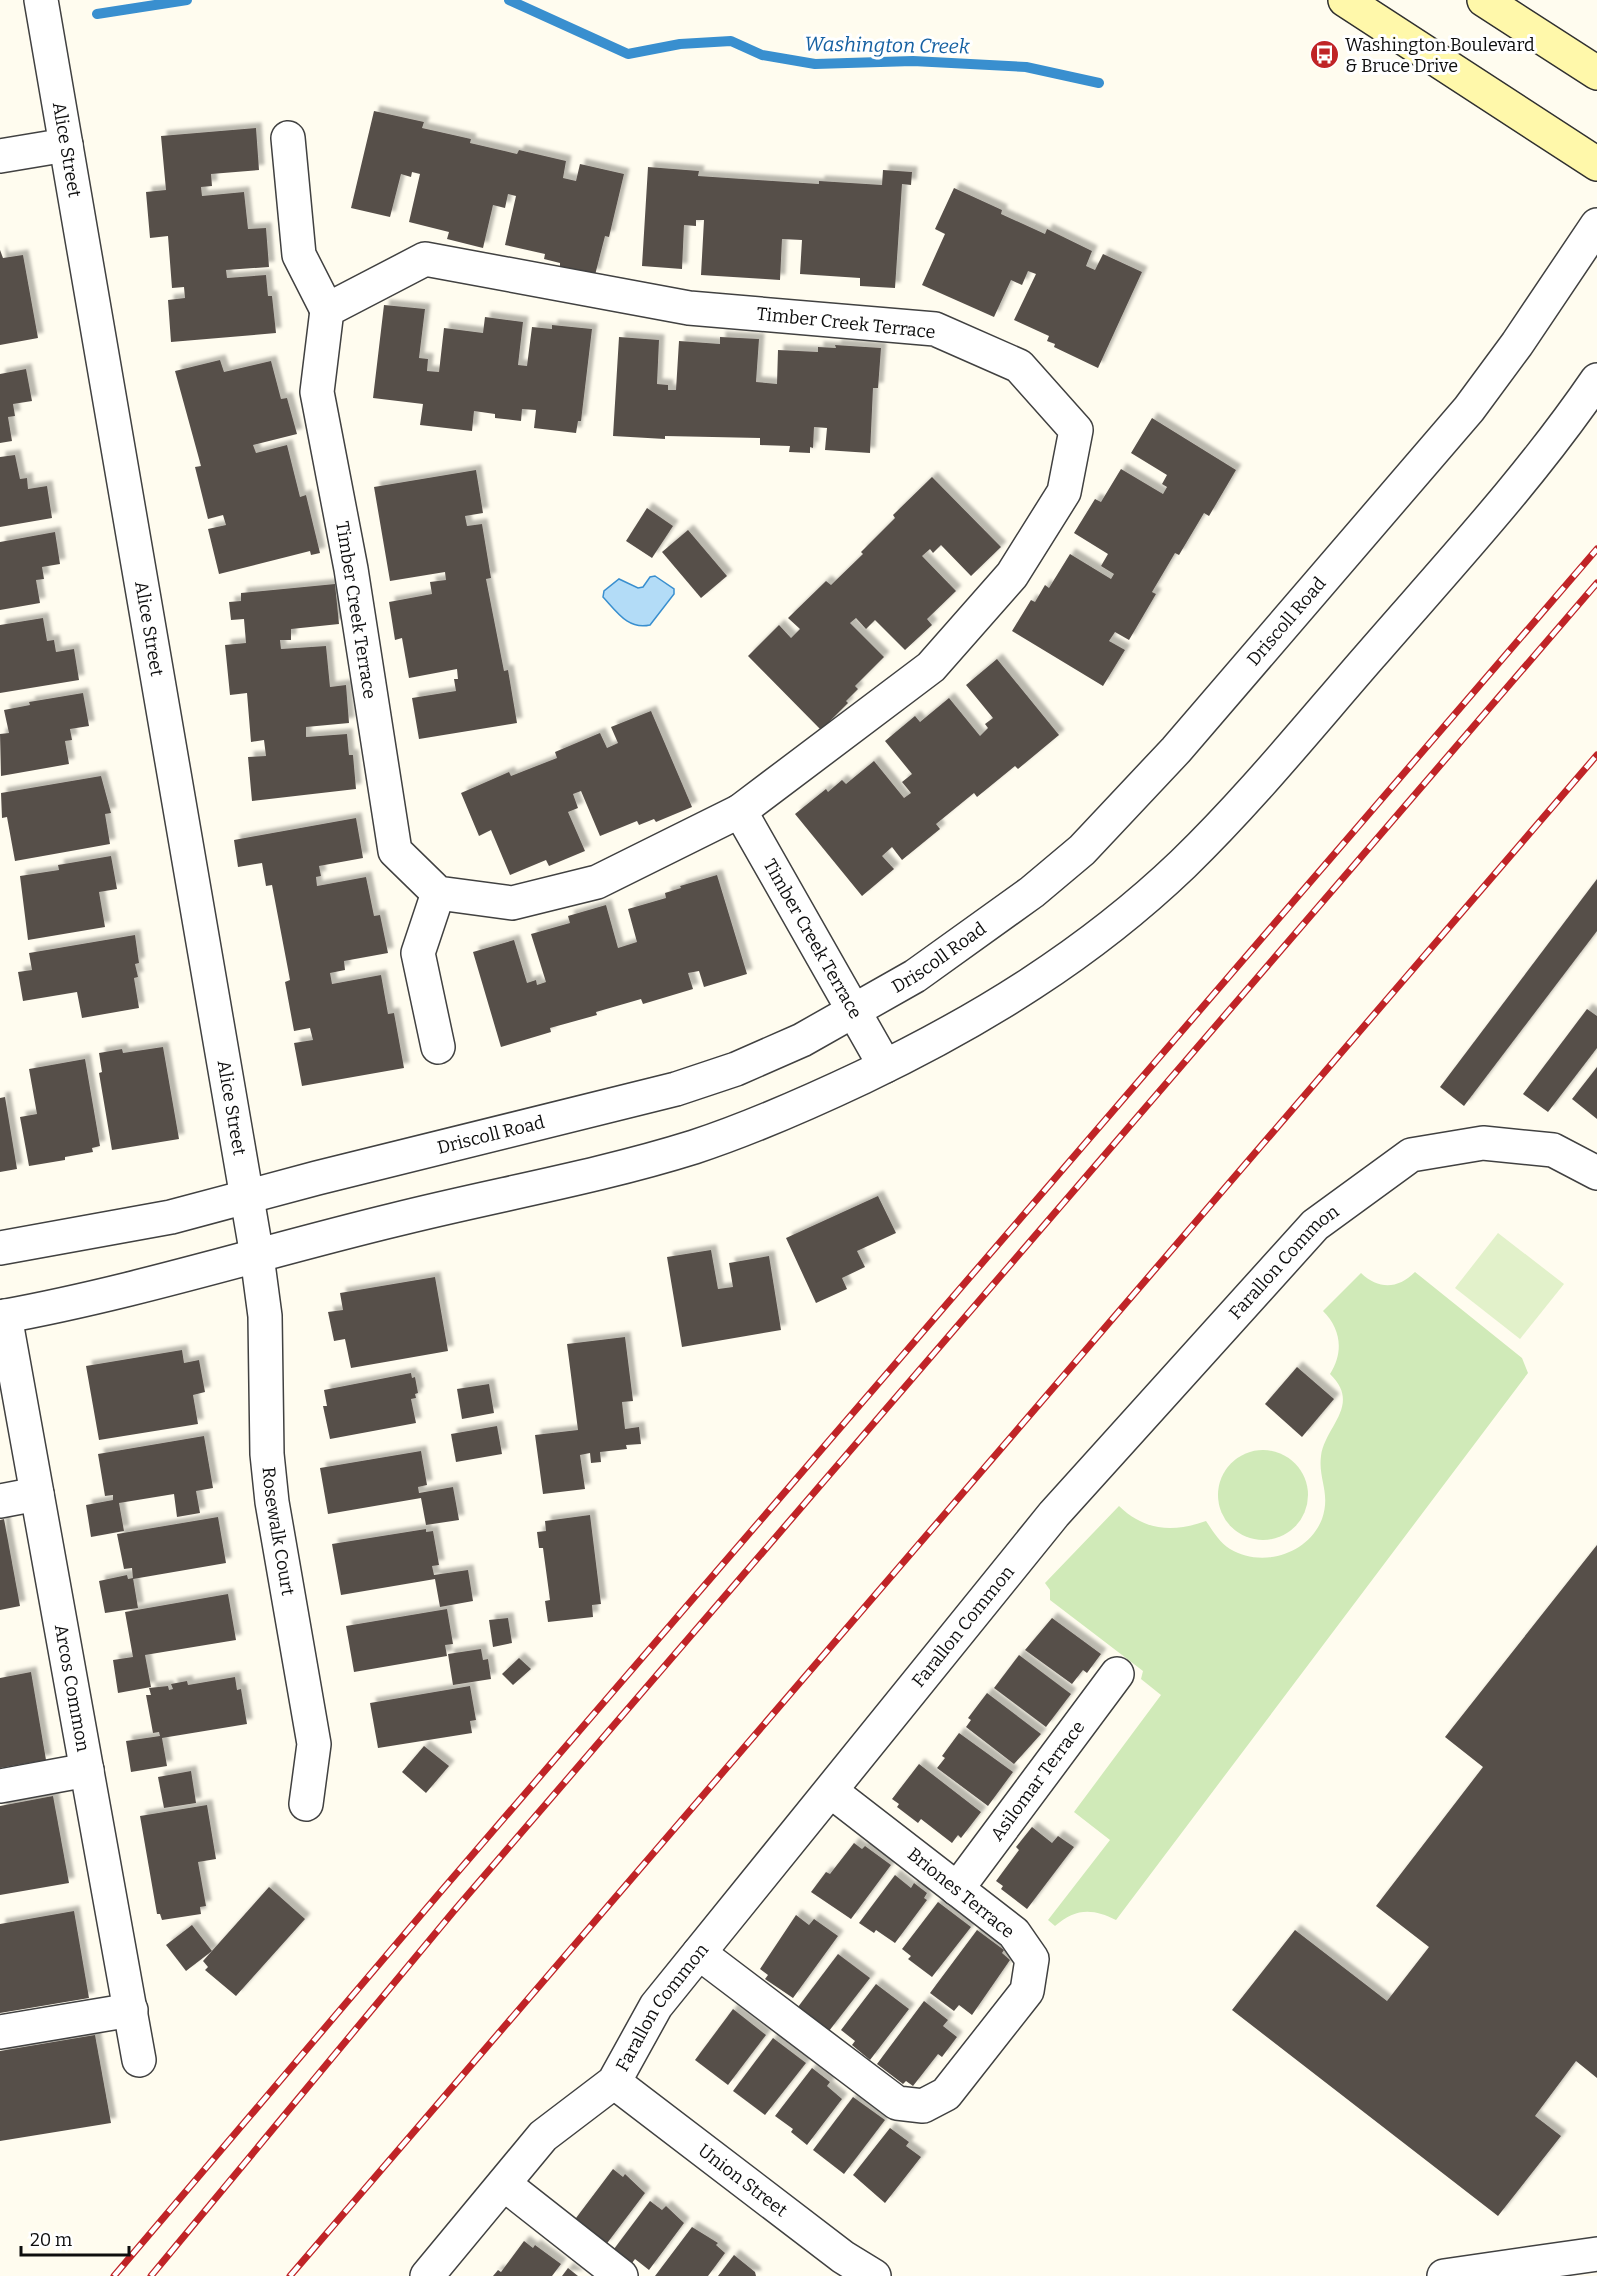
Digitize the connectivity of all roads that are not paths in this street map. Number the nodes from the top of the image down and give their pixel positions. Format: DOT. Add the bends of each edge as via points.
graph roads {
  1 [pos="41,0"];
  2 [pos="1345,0"];
  3 [pos="1484,0"];
  4 [pos="1597,74"];
  5 [pos="288,138"];
  6 [pos="66,145"];
  7 [pos="0,156"];
  8 [pos="1597,164"];
  9 [pos="1597,225"];
  10 [pos="327,310"];
  11 [pos="1597,380"];
  12 [pos="740,811"];
  13 [pos="438,894"];
  14 [pos="855,1012"];
  15 [pos="438,1047"];
  16 [pos="885,1066"];
  17 [pos="1597,1173"];
  18 [pos="246,1198"];
  19 [pos="0,1248"];
  20 [pos="257,1256"];
  21 [pos="2,1317"];
  22 [pos="37,1494"];
  23 [pos="0,1501"];
  24 [pos="1117,1674"];
  25 [pos="87,1770"];
  26 [pos="0,1786"];
  27 [pos="832,1792"];
  28 [pos="306,1804"];
  29 [pos="957,1889"];
  30 [pos="699,1953"];
  31 [pos="130,2010"];
  32 [pos="0,2032"];
  33 [pos="139,2060"];
  34 [pos="614,2082"];
  35 [pos="504,2184"];
  36 [pos="1597,2254"];
  37 [pos="427,2276"];
  38 [pos="621,2276"];
  39 [pos="874,2276"];
  40 [pos="1444,2276"];
  1 -- 6 [label="street, Alice Street"];
  2 -- 8 [label="main road"];
  3 -- 4 [label="main road"];
  5 -- 10 [label="street" via="299,255"];
  6 -- 7 [label="street"];
  6 -- 18 [label="street, Alice Street"];
  9 -- 14 [label="street, Driscoll Road" via="1518,344 1469,409 1125,806 1082,850 1032,892 915,976"];
  10 -- 12 [label="street, Timber Creek Terrace" via="426,259 689,308 935,329 1019,366 1076,430 1064,492 998,592 931,667"];
  10 -- 13 [label="street, Timber Creek Terrace" via="317,393 351,570 395,851"];
  11 -- 16 [label="street" via="1480,530 1239,807 1182,865 1074,956 1018,994"];
  12 -- 13 [label="street, Timber Creek Terrace" via="597,882 512,903"];
  12 -- 14 [label="street, Timber Creek Terrace"];
  13 -- 15 [label="street" via="418,953"];
  14 -- 16 [label="street, Timber Creek Terrace"];
  14 -- 18 [label="street, Driscoll Road" via="736,1069 676,1089"];
  16 -- 20 [label="street" via="819,1098 634,1165"];
  17 -- 27 [label="street, Farallon Common" via="1553,1150 1483,1143 1411,1155 1315,1226 1054,1514"];
  18 -- 19 [label="street, Driscoll Road" via="114,1228"];
  18 -- 20 [label="street, Alice Street"];
  20 -- 21 [label="street" via="170,1281"];
  20 -- 28 [label="street, Rosewalk Court" via="265,1316 267,1454 272,1502 314,1744"];
  21 -- 22 [label="street, Arcos Common"];
  22 -- 23 [label="street"];
  22 -- 25 [label="street, Arcos Common"];
  24 -- 29 [label="street, Asilomar Terrace"];
  25 -- 26 [label="street"];
  25 -- 31 [label="street, Arcos Common"];
  27 -- 29 [label="street, Briones Terrace"];
  27 -- 30 [label="street, Farallon Common"];
  29 -- 30 [label="street, Briones Terrace" via="1014,1933 1032,1959 1027,1990 946,2094 923,2106 897,2103"];
  30 -- 34 [label="street, Farallon Common" via="657,2006"];
  31 -- 32 [label="street"];
  31 -- 33 [label="street, Arcos Common"];
  34 -- 35 [label="street, Farallon Common" via="543,2136"];
  34 -- 39 [label="street, Union Street" via="843,2258"];
  35 -- 37 [label="street, Farallon Common"];
  35 -- 38 [label="street"];
  36 -- 40 [label="street"];
}
